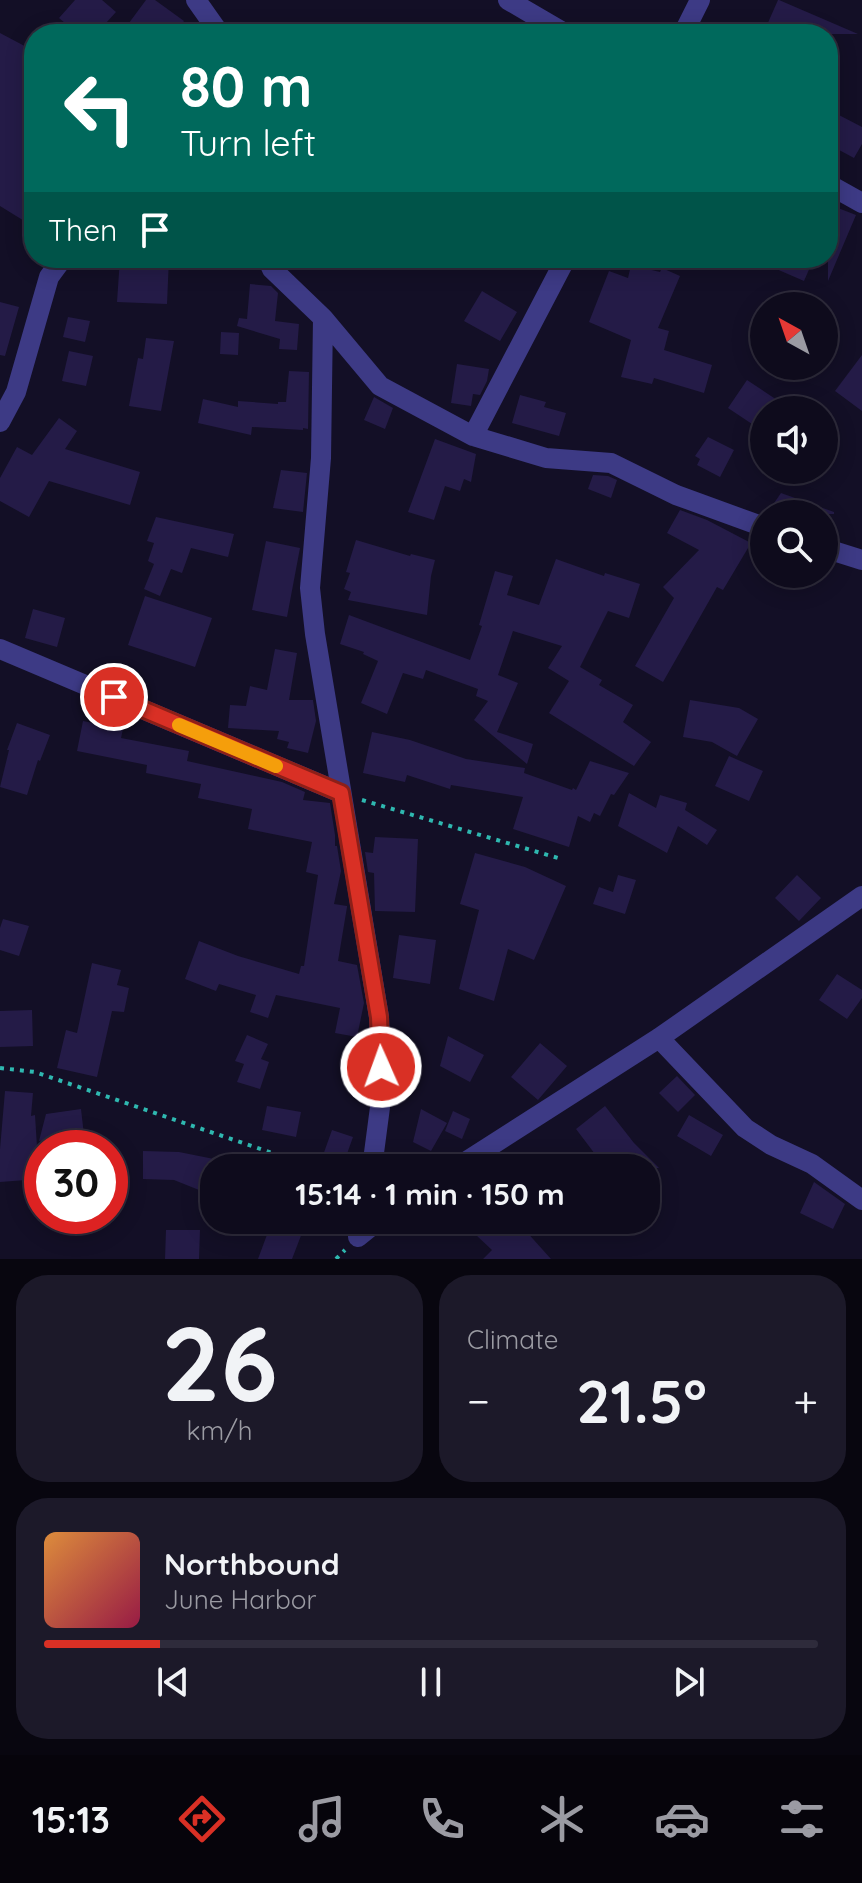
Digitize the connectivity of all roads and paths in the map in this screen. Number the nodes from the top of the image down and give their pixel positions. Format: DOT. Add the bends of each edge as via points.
graph roads {
  1 [pos="196,0"];
  2 [pos="508,0"];
  3 [pos="700,0"];
  4 [pos="213,24"];
  5 [pos="549,24"];
  6 [pos="688,24"];
  7 [pos="838,190"];
  8 [pos="862,203"];
  9 [pos="56,268"];
  10 [pos="272,268"];
  11 [pos="561,268"];
  12 [pos="323,318"];
  13 [pos="0,422"];
  14 [pos="473,436"];
  15 [pos="750,522"];
  16 [pos="838,552"];
  17 [pos="862,560"];
  18 [pos="0,649"];
  19 [pos="341,793"];
  20 [pos="558,858"];
  21 [pos="862,896"];
  22 [pos="659,1038"];
  23 [pos="0,1068"];
  24 [pos="275,1154"];
  25 [pos="374,1154"];
  26 [pos="478,1154"];
  27 [pos="862,1200"];
  1 -- 4 [label="street"];
  2 -- 5 [label="street"];
  3 -- 6 [label="street"];
  7 -- 8 [label="street"];
  9 -- 13 [label="street" via="16,392"];
  10 -- 12 [label="street"];
  11 -- 14 [label="street"];
  12 -- 14 [label="street" via="380,386"];
  12 -- 19 [label="street" via="321,458 310,588"];
  14 -- 15 [label="street" via="546,458 611,463 676,495"];
  16 -- 17 [label="street"];
  18 -- 19 [label="street"];
  19 -- 20 [label="path"];
  19 -- 25 [label="street" via="379,1017 382,1092"];
  21 -- 22 [label="street"];
  22 -- 26 [label="street"];
  22 -- 27 [label="street" via="745,1128 812,1164"];
  23 -- 24 [label="path" via="35,1072"];
}
